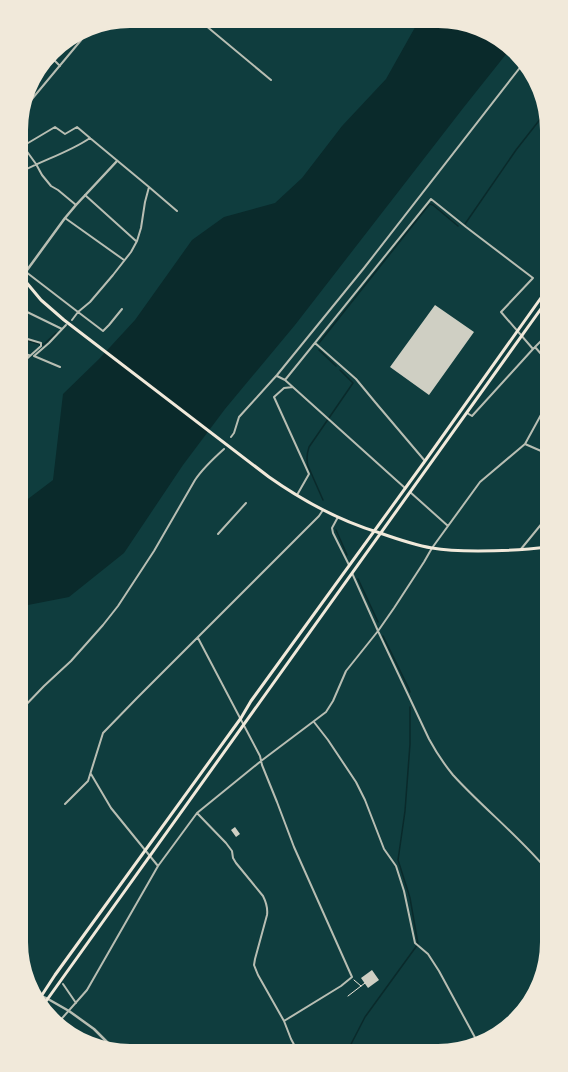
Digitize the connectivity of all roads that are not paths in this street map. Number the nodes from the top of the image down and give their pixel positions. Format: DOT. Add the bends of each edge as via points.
graph roads {
  1 [pos="207,27"];
  2 [pos="82,39"];
  3 [pos="54,60"];
  4 [pos="60,66"];
  5 [pos="520,68"];
  6 [pos="270,80"];
  7 [pos="32,100"];
  8 [pos="90,138"];
  9 [pos="27,144"];
  10 [pos="27,152"];
  11 [pos="117,161"];
  12 [pos="36,164"];
  13 [pos="27,169"];
  14 [pos="149,188"];
  15 [pos="85,195"];
  16 [pos="76,205"];
  17 [pos="177,211"];
  18 [pos="65,218"];
  19 [pos="137,241"];
  20 [pos="125,260"];
  21 [pos="27,271"];
  22 [pos="27,273"];
  23 [pos="27,284"];
  24 [pos="541,298"];
  25 [pos="541,309"];
  26 [pos="122,310"];
  27 [pos="27,312"];
  28 [pos="78,312"];
  29 [pos="72,320"];
  30 [pos="66,326"];
  31 [pos="62,329"];
  32 [pos="517,331"];
  33 [pos="522,336"];
  34 [pos="27,339"];
  35 [pos="541,341"];
  36 [pos="315,343"];
  37 [pos="42,347"];
  38 [pos="534,348"];
  39 [pos="27,355"];
  40 [pos="541,355"];
  41 [pos="30,356"];
  42 [pos="34,356"];
  43 [pos="303,358"];
  44 [pos="27,359"];
  45 [pos="306,360"];
  46 [pos="340,365"];
  47 [pos="60,367"];
  48 [pos="337,370"];
  49 [pos="277,375"];
  50 [pos="285,380"];
  51 [pos="293,387"];
  52 [pos="467,412"];
  53 [pos="541,415"];
  54 [pos="231,437"];
  55 [pos="525,444"];
  56 [pos="224,449"];
  57 [pos="541,451"];
  58 [pos="425,461"];
  59 [pos="406,488"];
  60 [pos="410,492"];
  61 [pos="296,495"];
  62 [pos="246,502"];
  63 [pos="324,510"];
  64 [pos="337,516"];
  65 [pos="541,524"];
  66 [pos="448,526"];
  67 [pos="374,532"];
  68 [pos="218,534"];
  69 [pos="380,534"];
  70 [pos="432,548"];
  71 [pos="541,548"];
  72 [pos="520,550"];
  73 [pos="349,566"];
  74 [pos="352,573"];
  75 [pos="378,631"];
  76 [pos="198,638"];
  77 [pos="27,703"];
  78 [pos="241,718"];
  79 [pos="314,722"];
  80 [pos="244,726"];
  81 [pos="261,761"];
  82 [pos="91,774"];
  83 [pos="65,804"];
  84 [pos="197,813"];
  85 [pos="146,851"];
  86 [pos="149,857"];
  87 [pos="541,863"];
  88 [pos="158,866"];
  89 [pos="63,984"];
  90 [pos="42,995"];
  91 [pos="43,998"];
  92 [pos="48,999"];
  93 [pos="46,1001"];
  94 [pos="76,1003"];
  95 [pos="69,1011"];
  96 [pos="62,1019"];
  97 [pos="284,1021"];
  98 [pos="475,1038"];
  99 [pos="107,1042"];
  100 [pos="294,1045"];
  1 -- 6 [label="street"];
  2 -- 4 [label="street"];
  3 -- 4 [label="street"];
  4 -- 7 [label="street"];
  5 -- 49 [label="street"];
  8 -- 9 [label="street" via="77,127 65,134 55,127"];
  8 -- 11 [label="street"];
  8 -- 12 [label="street" via="76,147"];
  10 -- 12 [label="street"];
  11 -- 14 [label="street"];
  11 -- 15 [label="street"];
  12 -- 13 [label="street"];
  12 -- 16 [label="street" via="50,186"];
  14 -- 17 [label="street"];
  14 -- 19 [label="street"];
  15 -- 16 [label="street"];
  15 -- 19 [label="street"];
  16 -- 18 [label="street"];
  18 -- 20 [label="street"];
  18 -- 21 [label="street"];
  19 -- 20 [label="street"];
  20 -- 28 [label="street" via="90,302"];
  22 -- 28 [label="street"];
  23 -- 61 [label="main road" via="49,307 96,344"];
  24 -- 32 [label="main road"];
  25 -- 33 [label="main road"];
  26 -- 28 [label="street" via="103,330"];
  27 -- 31 [label="street"];
  28 -- 29 [label="street"];
  30 -- 31 [label="street"];
  31 -- 37 [label="street"];
  32 -- 33 [label="street"];
  32 -- 36 [label="street" via="501,312 533,278 430,199"];
  32 -- 58 [label="main road"];
  33 -- 38 [label="street"];
  33 -- 52 [label="main road"];
  34 -- 37 [label="street" via="41,343"];
  35 -- 38 [label="street"];
  36 -- 43 [label="street"];
  36 -- 46 [label="street"];
  37 -- 41 [label="street"];
  37 -- 42 [label="street"];
  38 -- 40 [label="street"];
  38 -- 52 [label="street" via="472,416"];
  39 -- 41 [label="street"];
  41 -- 42 [label="street"];
  41 -- 44 [label="street"];
  42 -- 47 [label="street"];
  43 -- 45 [label="street"];
  43 -- 50 [label="street"];
  46 -- 48 [label="street"];
  46 -- 58 [label="street" via="356,379"];
  49 -- 50 [label="street"];
  49 -- 54 [label="street" via="240,417"];
  50 -- 51 [label="street"];
  51 -- 59 [label="street"];
  51 -- 61 [label="street" via="284,388 274,397 309,474"];
  52 -- 60 [label="main road"];
  53 -- 55 [label="street"];
  55 -- 57 [label="street"];
  55 -- 66 [label="street" via="480,482"];
  56 -- 77 [label="street" via="195,480 154,551 118,606 71,661"];
  58 -- 59 [label="main road"];
  59 -- 67 [label="main road"];
  60 -- 66 [label="street"];
  60 -- 69 [label="main road"];
  61 -- 63 [label="main road"];
  62 -- 68 [label="street"];
  63 -- 64 [label="main road"];
  63 -- 76 [label="street"];
  64 -- 67 [label="main road"];
  64 -- 73 [label="street" via="332,528 333,533"];
  65 -- 72 [label="street"];
  66 -- 70 [label="street"];
  67 -- 69 [label="main road"];
  67 -- 73 [label="main road"];
  69 -- 70 [label="main road"];
  69 -- 74 [label="main road"];
  70 -- 72 [label="main road" via="457,551"];
  70 -- 75 [label="street"];
  71 -- 72 [label="main road"];
  73 -- 78 [label="main road"];
  74 -- 75 [label="street"];
  74 -- 80 [label="main road"];
  75 -- 79 [label="street" via="346,671 326,712"];
  75 -- 87 [label="street" via="439,756 453,774"];
  76 -- 78 [label="street"];
  76 -- 82 [label="street" via="103,733"];
  78 -- 80 [label="street"];
  78 -- 85 [label="main road"];
  79 -- 81 [label="street"];
  79 -- 98 [label="street" via="356,782 384,849 396,866 416,943 428,954 439,971"];
  80 -- 81 [label="street"];
  80 -- 86 [label="main road"];
  81 -- 84 [label="street"];
  81 -- 97 [label="street" via="294,847 352,977"];
  82 -- 83 [label="street" via="88,781"];
  82 -- 85 [label="street" via="111,808"];
  84 -- 88 [label="street"];
  84 -- 97 [label="street" via="226,843 236,863 266,901 268,915 254,965"];
  85 -- 86 [label="street"];
  85 -- 90 [label="main road"];
  86 -- 88 [label="street"];
  86 -- 92 [label="main road"];
  88 -- 94 [label="street" via="91,984"];
  89 -- 94 [label="street"];
  91 -- 92 [label="street"];
  92 -- 93 [label="main road"];
  92 -- 95 [label="street"];
  94 -- 95 [label="street"];
  95 -- 96 [label="street"];
  95 -- 99 [label="street"];
  97 -- 100 [label="street"];
}
